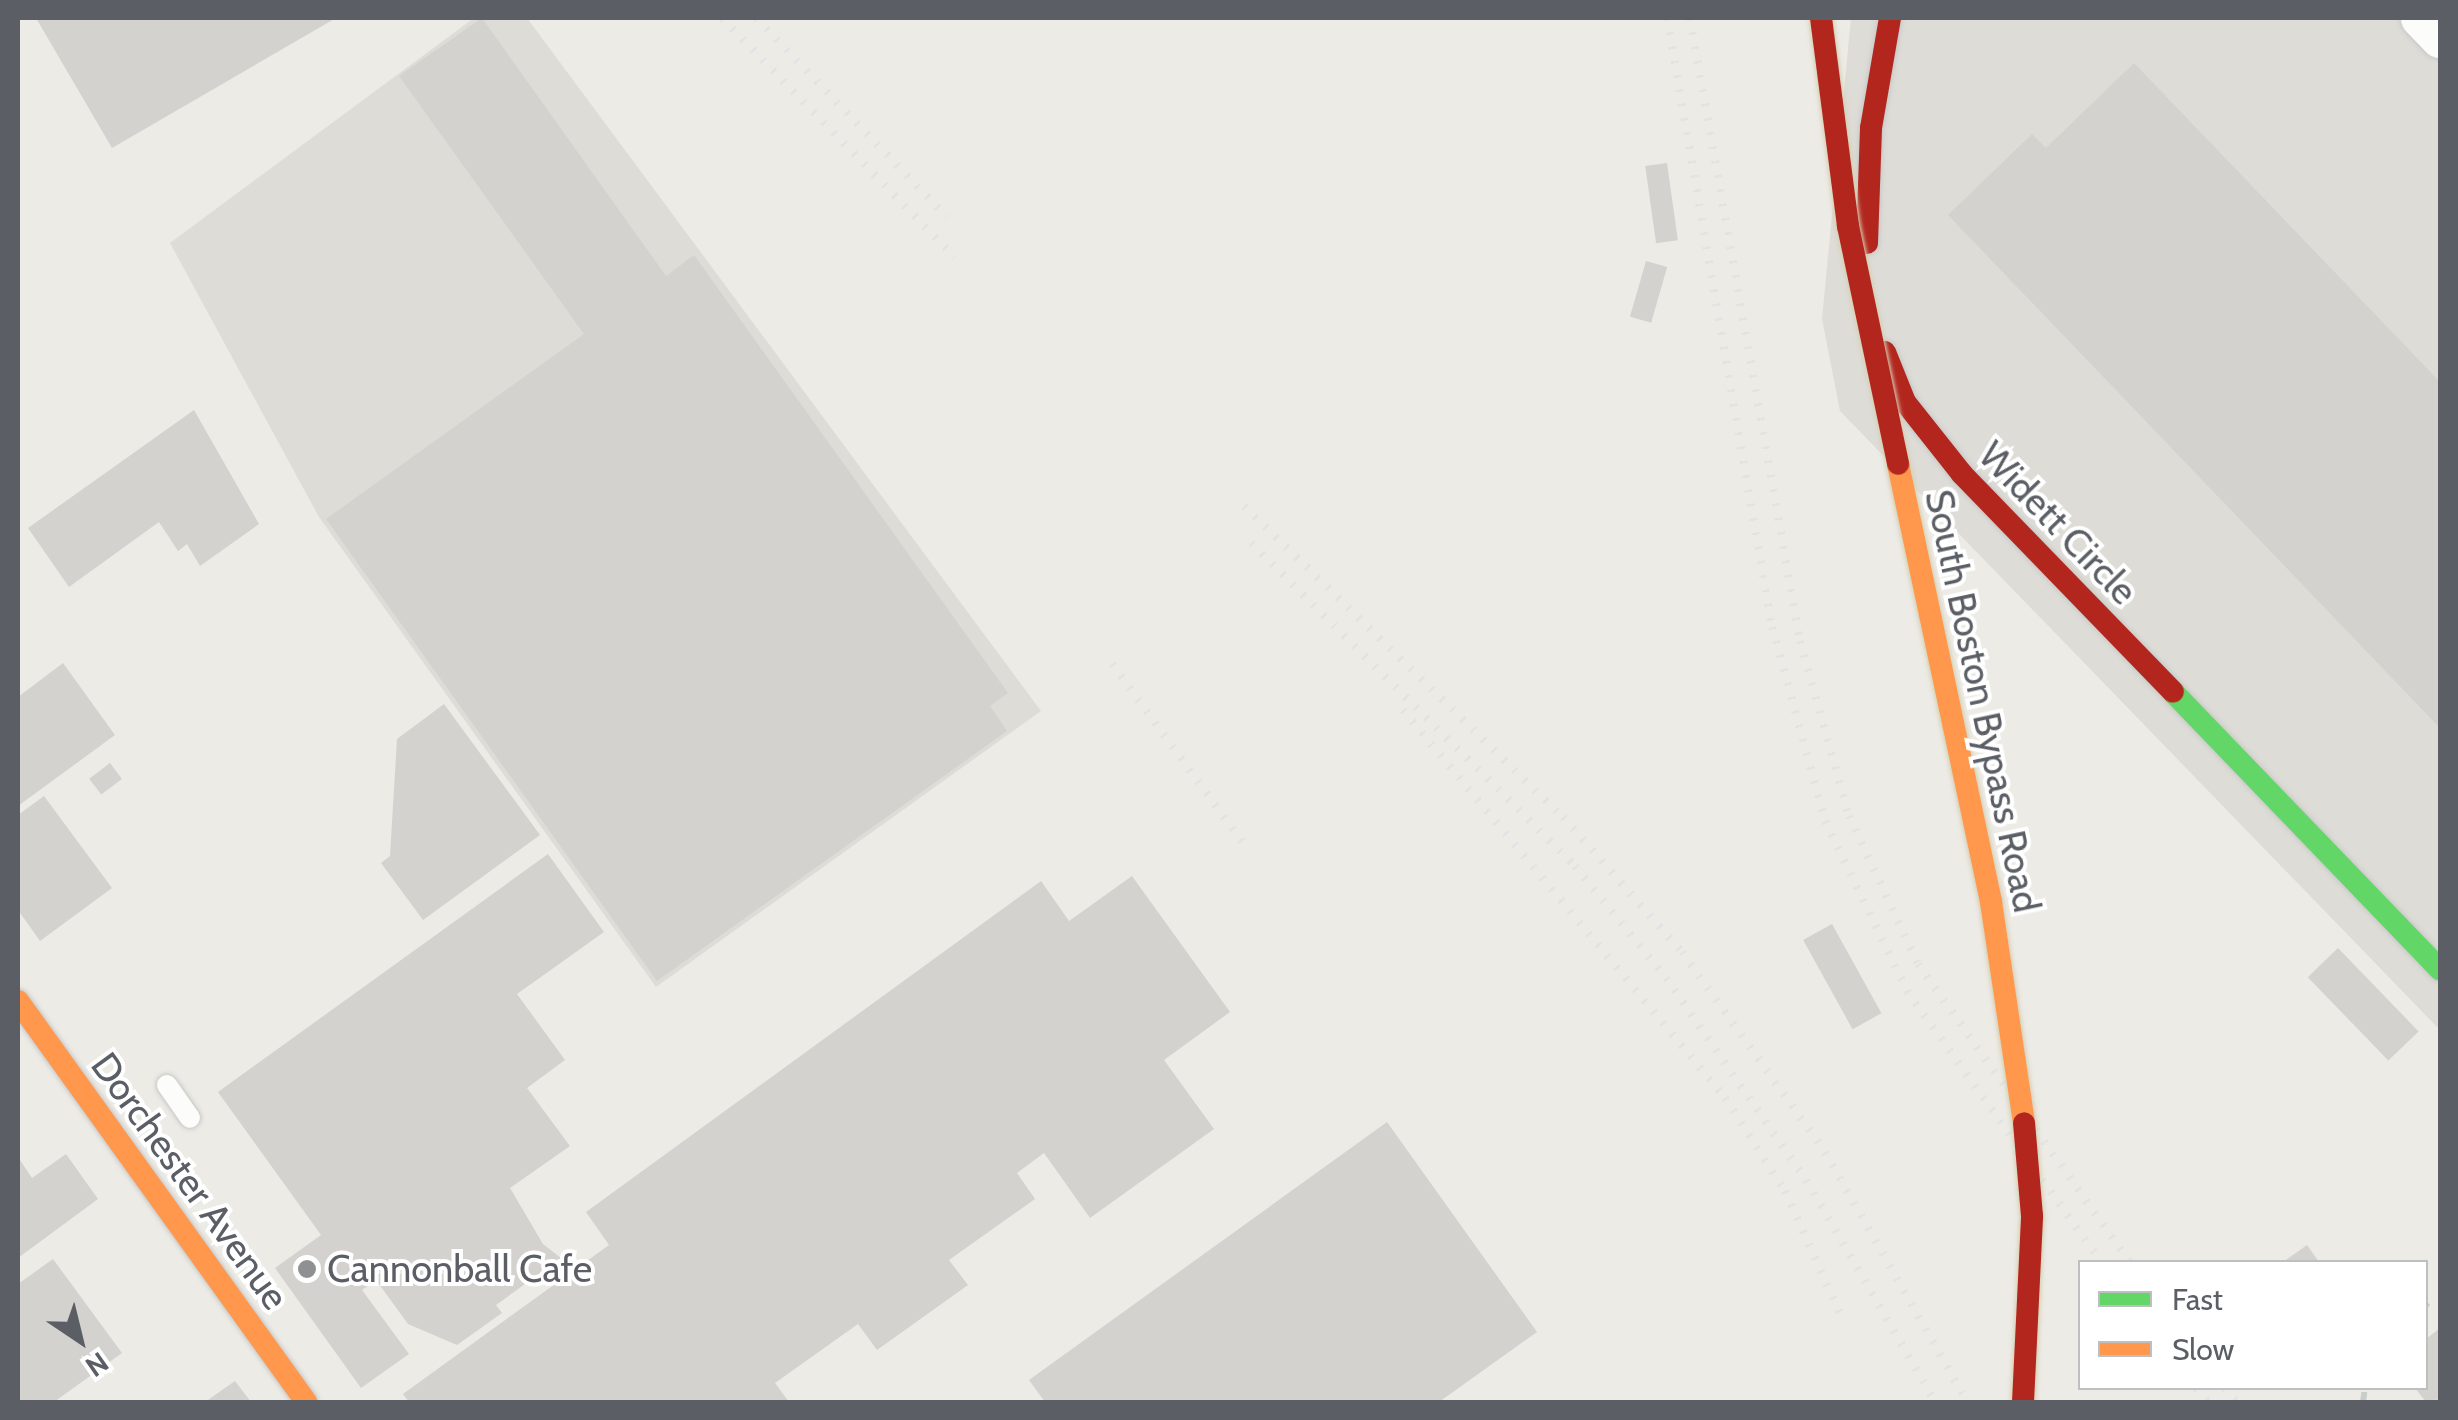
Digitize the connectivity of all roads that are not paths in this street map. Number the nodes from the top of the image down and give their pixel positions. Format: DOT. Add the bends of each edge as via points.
graph roads {
  1 [pos="1821,18"];
  2 [pos="1890,18"];
  3 [pos="2420,18"];
  4 [pos="2440,38"];
  5 [pos="2440,969"];
  6 [pos="18,1001"];
  7 [pos="167,1084"];
  8 [pos="190,1118"];
  9 [pos="306,1402"];
  10 [pos="2023,1402"];
  1 -- 10 [label="main road, South Boston Bypass Road, bridge" via="1848,226 1991,902 2020,1080 2032,1216"];
  2 -- 5 [label="main road, Widett Circle" via="1871,128 1866,233 1876,316 1905,402 1962,474"];
  3 -- 4 [label="street"];
  6 -- 9 [label="main road, Dorchester Avenue"];
  7 -- 8 [label="lane"];
}
